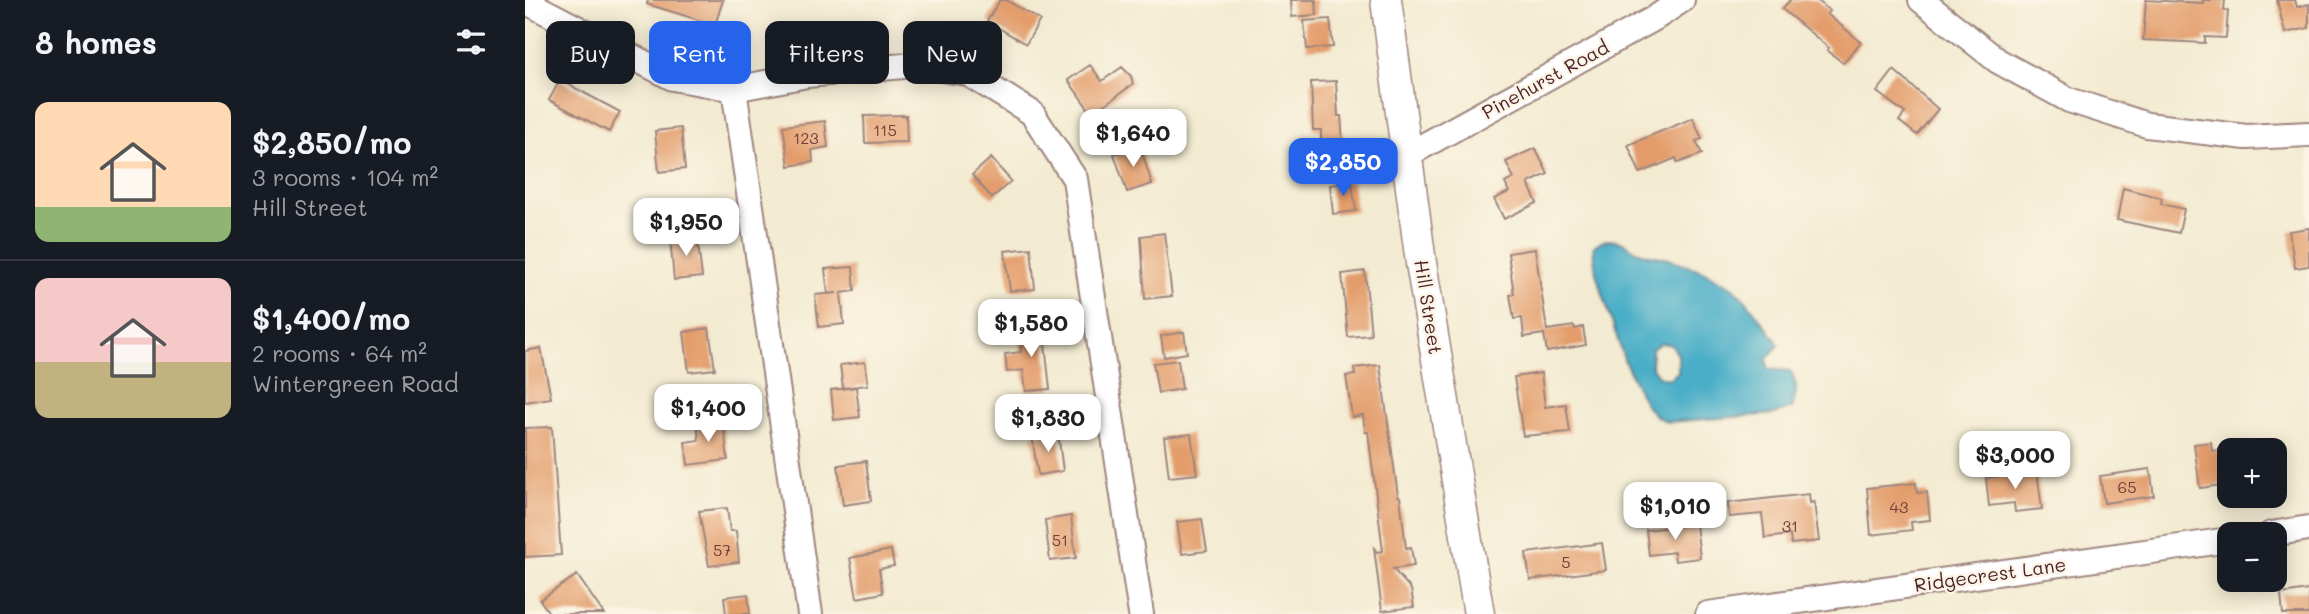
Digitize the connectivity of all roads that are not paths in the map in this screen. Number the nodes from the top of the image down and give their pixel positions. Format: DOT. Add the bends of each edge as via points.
graph roads {
  1 [pos="1386,0"];
  2 [pos="1682,0"];
  3 [pos="1921,0"];
  4 [pos="525,1"];
  5 [pos="734,89"];
  6 [pos="2309,134"];
  7 [pos="1407,155"];
  8 [pos="2309,528"];
  9 [pos="2287,531"];
  10 [pos="2217,542"];
  11 [pos="810,614"];
  12 [pos="1142,614"];
  13 [pos="1479,614"];
  14 [pos="1708,614"];
  1 -- 7 [label="street, Hill Street"];
  2 -- 7 [label="street, Pinehurst Road"];
  3 -- 6 [label="street" via="1998,61 2069,100 2147,125 2246,137"];
  4 -- 5 [label="street" via="673,78"];
  5 -- 11 [label="street"];
  5 -- 12 [label="street" via="807,75 914,65 967,72 1032,113 1075,179"];
  7 -- 13 [label="street, Hill Street"];
  8 -- 9 [label="street"];
  10 -- 14 [label="street, Ridgecrest Lane"];
}
